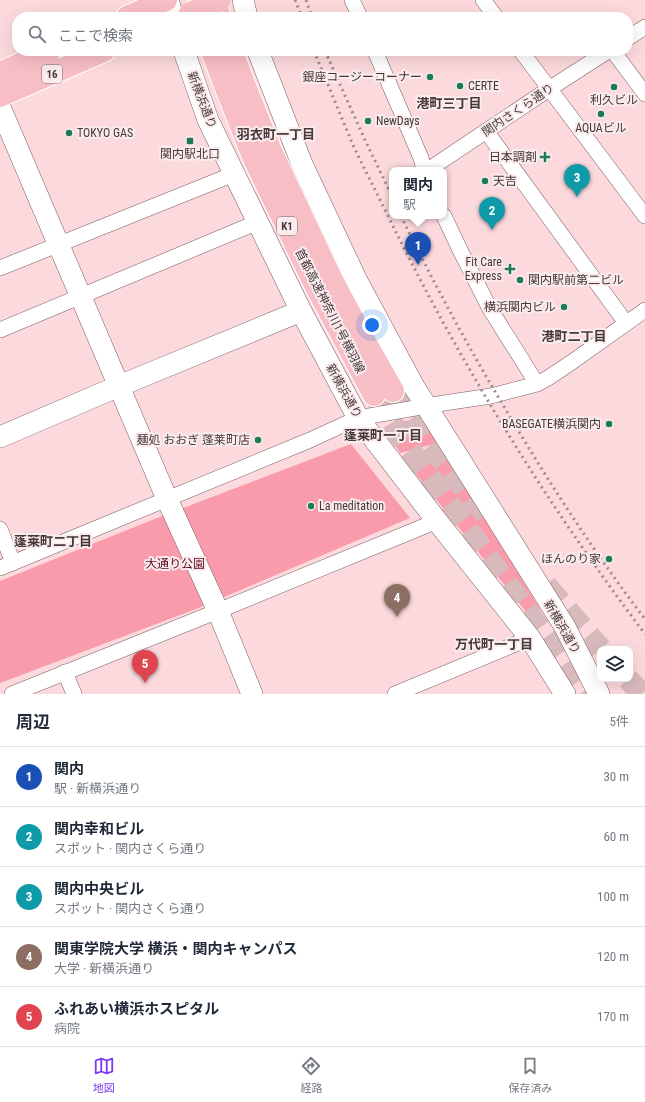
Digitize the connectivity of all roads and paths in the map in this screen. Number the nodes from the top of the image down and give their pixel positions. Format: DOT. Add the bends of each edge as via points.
graph roads {
  1 [pos="167,0"];
  2 [pos="214,0"];
  3 [pos="220,0"];
  4 [pos="242,0"];
  5 [pos="352,0"];
  6 [pos="483,0"];
  7 [pos="139,12"];
  8 [pos="186,12"];
  9 [pos="190,12"];
  10 [pos="218,12"];
  11 [pos="246,12"];
  12 [pos="358,12"];
  13 [pos="492,12"];
  14 [pos="645,27"];
  15 [pos="633,35"];
  16 [pos="39,56"];
  17 [pos="92,56"];
  18 [pos="186,56"];
  19 [pos="214,56"];
  20 [pos="234,56"];
  21 [pos="260,56"];
  22 [pos="377,56"];
  23 [pos="525,56"];
  24 [pos="600,56"];
  25 [pos="617,56"];
  26 [pos="0,73"];
  27 [pos="549,89"];
  28 [pos="645,94"];
  29 [pos="0,96"];
  30 [pos="0,107"];
  31 [pos="486,131"];
  32 [pos="423,167"];
  33 [pos="432,167"];
  34 [pos="234,174"];
  35 [pos="645,216"];
  36 [pos="445,219"];
  37 [pos="258,222"];
  38 [pos="58,245"];
  39 [pos="0,268"];
  40 [pos="80,297"];
  41 [pos="645,310"];
  42 [pos="301,311"];
  43 [pos="626,323"];
  44 [pos="0,330"];
  45 [pos="537,384"];
  46 [pos="119,386"];
  47 [pos="426,406"];
  48 [pos="358,418"];
  49 [pos="0,437"];
  50 [pos="167,499"];
  51 [pos="437,521"];
  52 [pos="0,529"];
  53 [pos="7,565"];
  54 [pos="218,611"];
  55 [pos="530,638"];
  56 [pos="65,672"];
  57 [pos="400,693"];
  58 [pos="12,694"];
  59 [pos="74,694"];
  60 [pos="252,694"];
  61 [pos="565,694"];
  62 [pos="599,694"];
  1 -- 7 [label="highway"];
  1 -- 8 [label="street"];
  2 -- 10 [label="highway"];
  3 -- 9 [label="highway, bridge"];
  4 -- 11 [label="street"];
  5 -- 12 [label="street"];
  6 -- 13 [label="street"];
  14 -- 15 [label="street"];
  16 -- 26 [label="highway, 16"];
  17 -- 29 [label="highway, 16"];
  18 -- 34 [label="street, 新横浜通り" via="208,120"];
  19 -- 20 [label="highway, 首都高速神奈川1号横羽線 / K1" via="254,159 316,287 383,393 360,333 271,151"];
  21 -- 47 [label="street, 新横浜通り" via="302,164 356,279"];
  22 -- 32 [label="street"];
  23 -- 27 [label="street"];
  24 -- 27 [label="street, 関内さくら通り"];
  25 -- 28 [label="street"];
  27 -- 31 [label="street, 関内さくら通り"];
  27 -- 35 [label="street"];
  30 -- 38 [label="street"];
  31 -- 33 [label="street, 関内さくら通り"];
  31 -- 43 [label="street"];
  34 -- 37 [label="street, 新横浜通り"];
  34 -- 38 [label="street"];
  36 -- 45 [label="street" via="490,309"];
  37 -- 40 [label="street"];
  37 -- 42 [label="street, 新横浜通り"];
  38 -- 39 [label="street"];
  38 -- 40 [label="street"];
  40 -- 44 [label="street"];
  40 -- 46 [label="street"];
  41 -- 43 [label="street"];
  42 -- 46 [label="street"];
  42 -- 48 [label="street, 新横浜通り"];
  43 -- 45 [label="street"];
  45 -- 47 [label="street" via="491,396"];
  46 -- 49 [label="street"];
  46 -- 50 [label="street"];
  47 -- 48 [label="street"];
  47 -- 62 [label="street, 新横浜通り" via="565,628"];
  48 -- 50 [label="street"];
  48 -- 51 [label="street, 新横浜通り"];
  50 -- 53 [label="street"];
  50 -- 54 [label="street"];
  51 -- 54 [label="street"];
  51 -- 55 [label="street, 新横浜通り"];
  52 -- 53 [label="street"];
  54 -- 56 [label="street"];
  54 -- 60 [label="street"];
  55 -- 57 [label="street"];
  55 -- 61 [label="street, 新横浜通り"];
  56 -- 58 [label="street"];
  56 -- 59 [label="street"];
}
